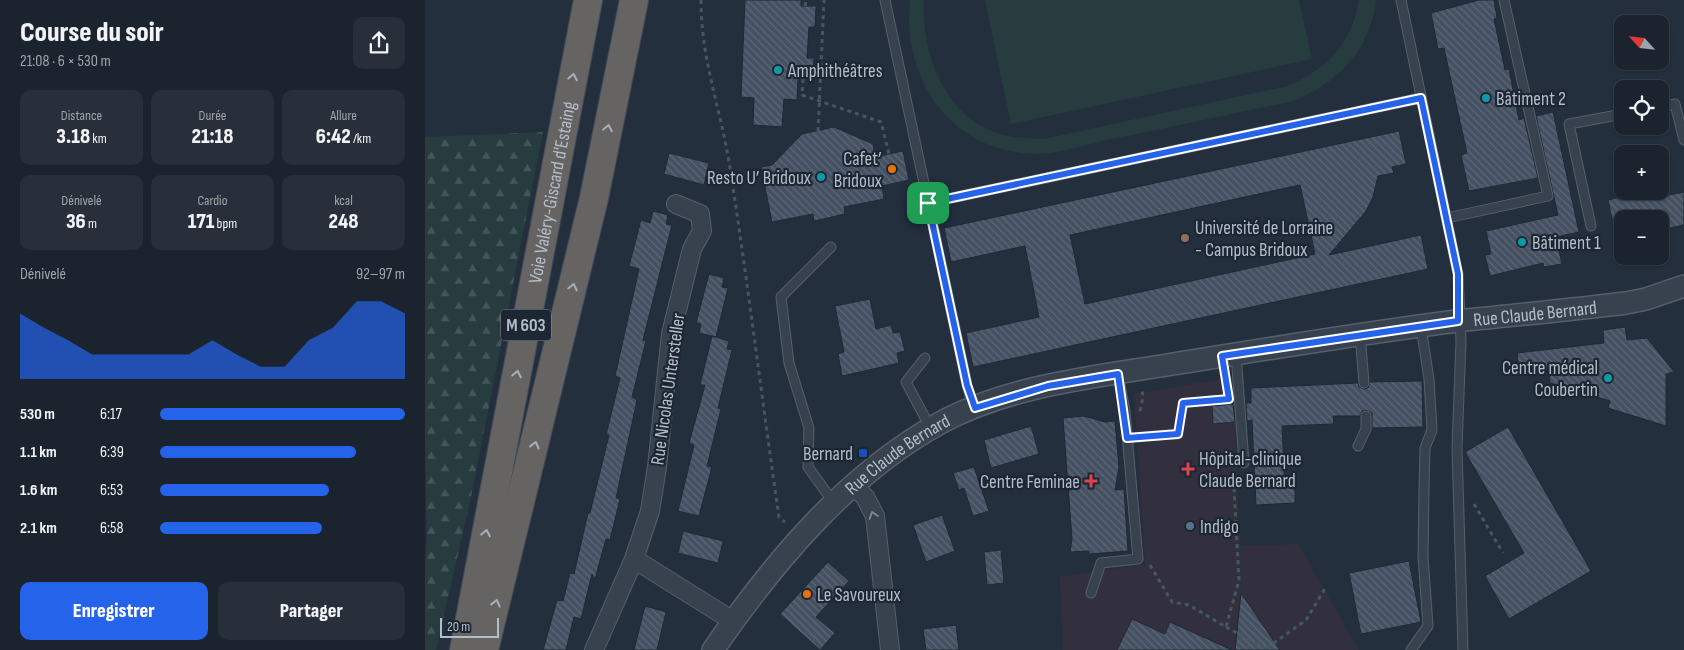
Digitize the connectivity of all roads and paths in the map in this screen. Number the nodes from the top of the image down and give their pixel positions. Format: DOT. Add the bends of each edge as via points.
graph roads {
  1 [pos="588,0"];
  2 [pos="634,0"];
  3 [pos="701,0"];
  4 [pos="806,0"];
  5 [pos="823,0"];
  6 [pos="885,0"];
  7 [pos="1401,0"];
  8 [pos="1504,0"];
  9 [pos="805,6"];
  10 [pos="803,78"];
  11 [pos="1421,98"];
  12 [pos="819,99"];
  13 [pos="1669,105"];
  14 [pos="1614,116"];
  15 [pos="818,131"];
  16 [pos="1684,140"];
  17 [pos="889,154"];
  18 [pos="928,203"];
  19 [pos="676,204"];
  20 [pos="1447,218"];
  21 [pos="1591,226"];
  22 [pos="831,247"];
  23 [pos="1684,286"];
  24 [pos="1458,321"];
  25 [pos="1421,326"];
  26 [pos="1360,334"];
  27 [pos="1236,354"];
  28 [pos="925,358"];
  29 [pos="1138,370"];
  30 [pos="1118,374"];
  31 [pos="1364,383"];
  32 [pos="1228,390"];
  33 [pos="975,408"];
  34 [pos="1140,412"];
  35 [pos="1366,416"];
  36 [pos="931,429"];
  37 [pos="1139,429"];
  38 [pos="1139,437"];
  39 [pos="1127,438"];
  40 [pos="1358,446"];
  41 [pos="1140,447"];
  42 [pos="1244,463"];
  43 [pos="1232,465"];
  44 [pos="1458,481"];
  45 [pos="853,486"];
  46 [pos="834,503"];
  47 [pos="785,522"];
  48 [pos="1503,552"];
  49 [pos="1149,556"];
  50 [pos="634,559"];
  51 [pos="1326,587"];
  52 [pos="1091,593"];
  53 [pos="733,620"];
  54 [pos="1226,627"];
  55 [pos="1267,649"];
  56 [pos="464,650"];
  57 [pos="484,650"];
  58 [pos="594,650"];
  59 [pos="713,650"];
  60 [pos="890,650"];
  61 [pos="1411,650"];
  62 [pos="1463,650"];
  56 -- 1 [label="highway, Voie Valéry-Giscard d'Estaing / M 603, one-way"];
  57 -- 2 [label="highway, one-way" via="595,198"];
  3 -- 47 [label="path" via="705,62 728,156 751,300 779,517"];
  4 -- 9 [label="path"];
  5 -- 12 [label="path"];
  6 -- 18 [label="lane"];
  7 -- 11 [label="lane"];
  8 -- 20 [label="lane" via="1548,196"];
  10 -- 12 [label="path" via="802,95"];
  11 -- 18 [label="lane"];
  11 -- 20 [label="lane"];
  12 -- 15 [label="path"];
  12 -- 17 [label="path" via="881,122"];
  13 -- 16 [label="lane" via="1675,104"];
  14 -- 21 [label="lane" via="1569,124"];
  18 -- 33 [label="lane" via="967,385"];
  19 -- 50 [label="street, Rue Nicolas Untersteller" via="700,214 702,231 692,249 671,334 650,512"];
  20 -- 24 [label="lane" via="1458,274"];
  22 -- 46 [label="lane" via="781,297 789,363 809,428 809,467"];
  23 -- 24 [label="street, Rue Claude Bernard" via="1626,303"];
  24 -- 25 [label="street, Rue Claude Bernard"];
  24 -- 44 [label="lane" via="1461,341"];
  25 -- 26 [label="street, Rue Claude Bernard"];
  25 -- 61 [label="lane" via="1432,430 1425,448 1424,489 1423,556 1428,626"];
  26 -- 27 [label="street, Rue Claude Bernard"];
  26 -- 31 [label="lane"];
  27 -- 29 [label="street, Rue Claude Bernard"];
  27 -- 42 [label="lane"];
  28 -- 36 [label="lane" via="906,382"];
  29 -- 30 [label="street, Rue Claude Bernard"];
  29 -- 34 [label="path" via="1143,397"];
  30 -- 33 [label="street, Rue Claude Bernard" via="1048,386"];
  30 -- 39 [label="lane"];
  32 -- 38 [label="path" via="1229,399 1183,403 1178,434"];
  33 -- 36 [label="street, Rue Claude Bernard"];
  35 -- 40 [label="lane" via="1366,429"];
  36 -- 45 [label="street, Rue Claude Bernard" via="881,462"];
  37 -- 38 [label="path"];
  38 -- 39 [label="path"];
  38 -- 41 [label="path"];
  39 -- 52 [label="lane" via="1138,559 1101,563"];
  43 -- 54 [label="path" via="1239,580"];
  44 -- 48 [label="path"];
  44 -- 62 [label="lane"];
  45 -- 46 [label="street, Rue Claude Bernard"];
  60 -- 45 [label="street, one-way" via="875,516 865,497"];
  46 -- 53 [label="street, Rue Claude Bernard" via="783,558"];
  49 -- 54 [label="path" via="1150,566 1172,602 1189,605"];
  50 -- 53 [label="street"];
  50 -- 58 [label="street, Rue Nicolas Untersteller"];
  51 -- 55 [label="path" via="1306,620"];
  53 -- 59 [label="street, Rue Claude Bernard"];
  54 -- 55 [label="path"];
}
